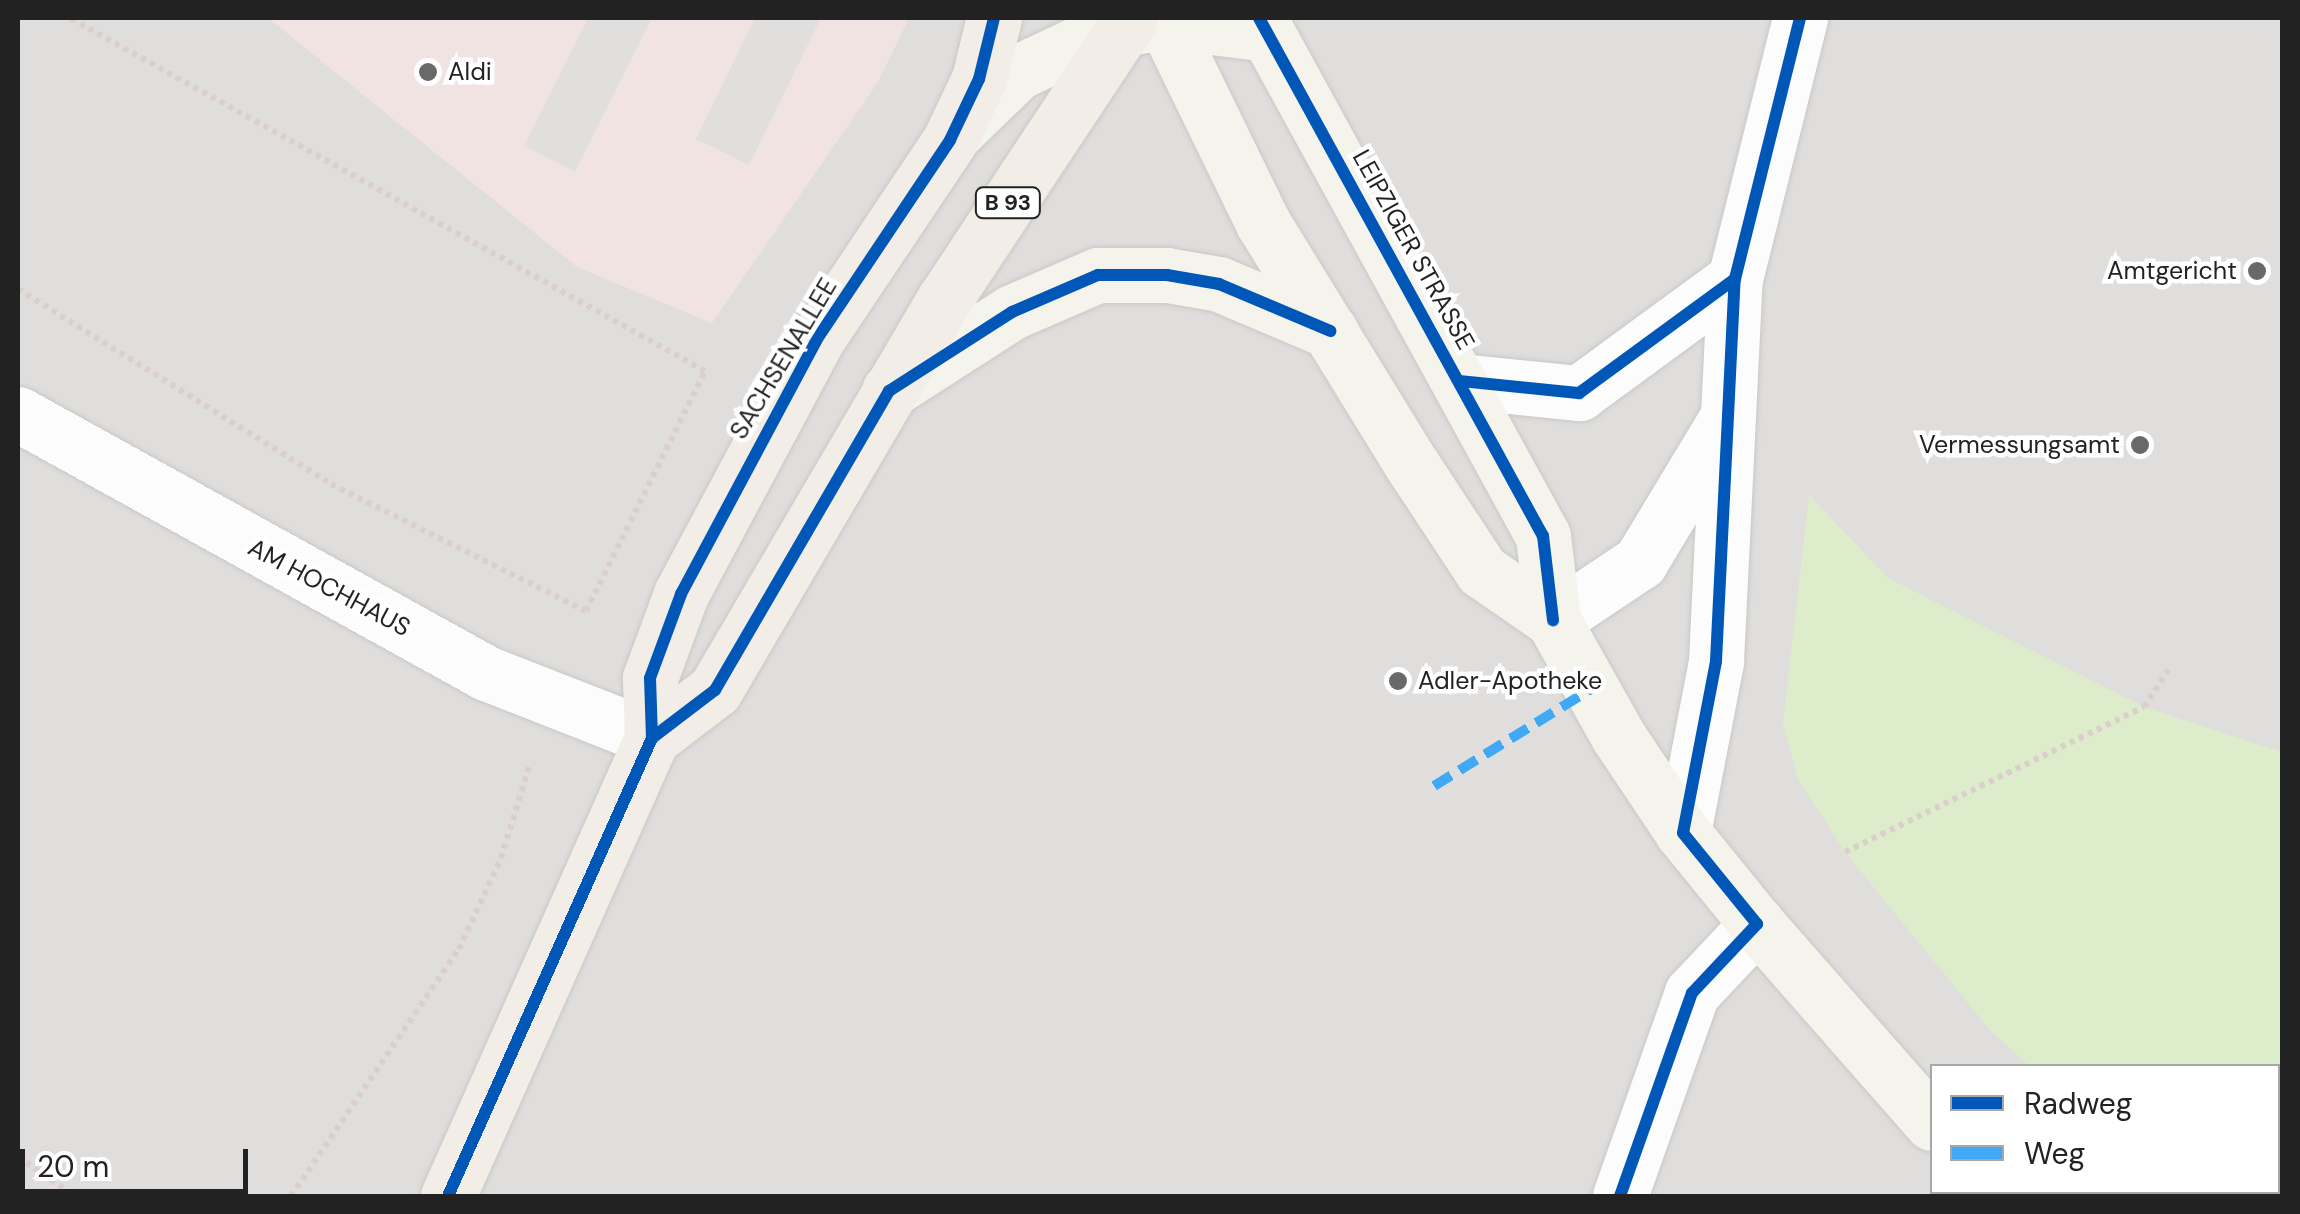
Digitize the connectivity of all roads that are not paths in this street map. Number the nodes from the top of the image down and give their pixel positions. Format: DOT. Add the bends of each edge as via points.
graph roads {
  1 [pos="994,18"];
  2 [pos="1800,18"];
  3 [pos="1146,21"];
  4 [pos="1263,26"];
  5 [pos="950,140"];
  6 [pos="1735,279"];
  7 [pos="1330,331"];
  8 [pos="1460,381"];
  9 [pos="889,390"];
  10 [pos="18,414"];
  11 [pos="1728,416"];
  12 [pos="1553,620"];
  13 [pos="652,738"];
  14 [pos="1684,833"];
  15 [pos="1757,924"];
  16 [pos="1930,1121"];
  17 [pos="448,1196"];
  18 [pos="1620,1196"];
  1 -- 5 [label="main road, SACHSENALLEE / B 93" via="979,79"];
  2 -- 6 [label="street"];
  3 -- 4 [label="street, B 93"];
  3 -- 5 [label="street, B 93" via="1057,50 1018,72"];
  3 -- 7 [label="street, LEIPZIGER STRASSE"];
  3 -- 9 [label="main road, SACHSENALLEE / B 93"];
  4 -- 8 [label="street, LEIPZIGER STRASSE"];
  5 -- 13 [label="main road, SACHSENALLEE / B 93" via="817,339 680,594 650,678"];
  6 -- 8 [label="street" via="1579,393"];
  6 -- 11 [label="street"];
  7 -- 9 [label="street" via="1219,284 1168,274 1098,275 1012,312"];
  7 -- 12 [label="street, LEIPZIGER STRASSE" via="1482,571"];
  8 -- 12 [label="street, LEIPZIGER STRASSE" via="1543,536"];
  9 -- 13 [label="main road, SACHSENALLEE / B 93" via="714,690"];
  10 -- 13 [label="street, AM HOCHHAUS" via="486,673"];
  11 -- 12 [label="street" via="1640,562"];
  11 -- 14 [label="street" via="1716,661"];
  12 -- 14 [label="street, LEIPZIGER STRASSE" via="1618,736"];
  13 -- 17 [label="main road, SACHSENALLEE / B 93"];
  14 -- 15 [label="street, LEIPZIGER STRASSE"];
  15 -- 16 [label="street, LEIPZIGER STRASSE"];
  15 -- 18 [label="street" via="1692,993"];
}
